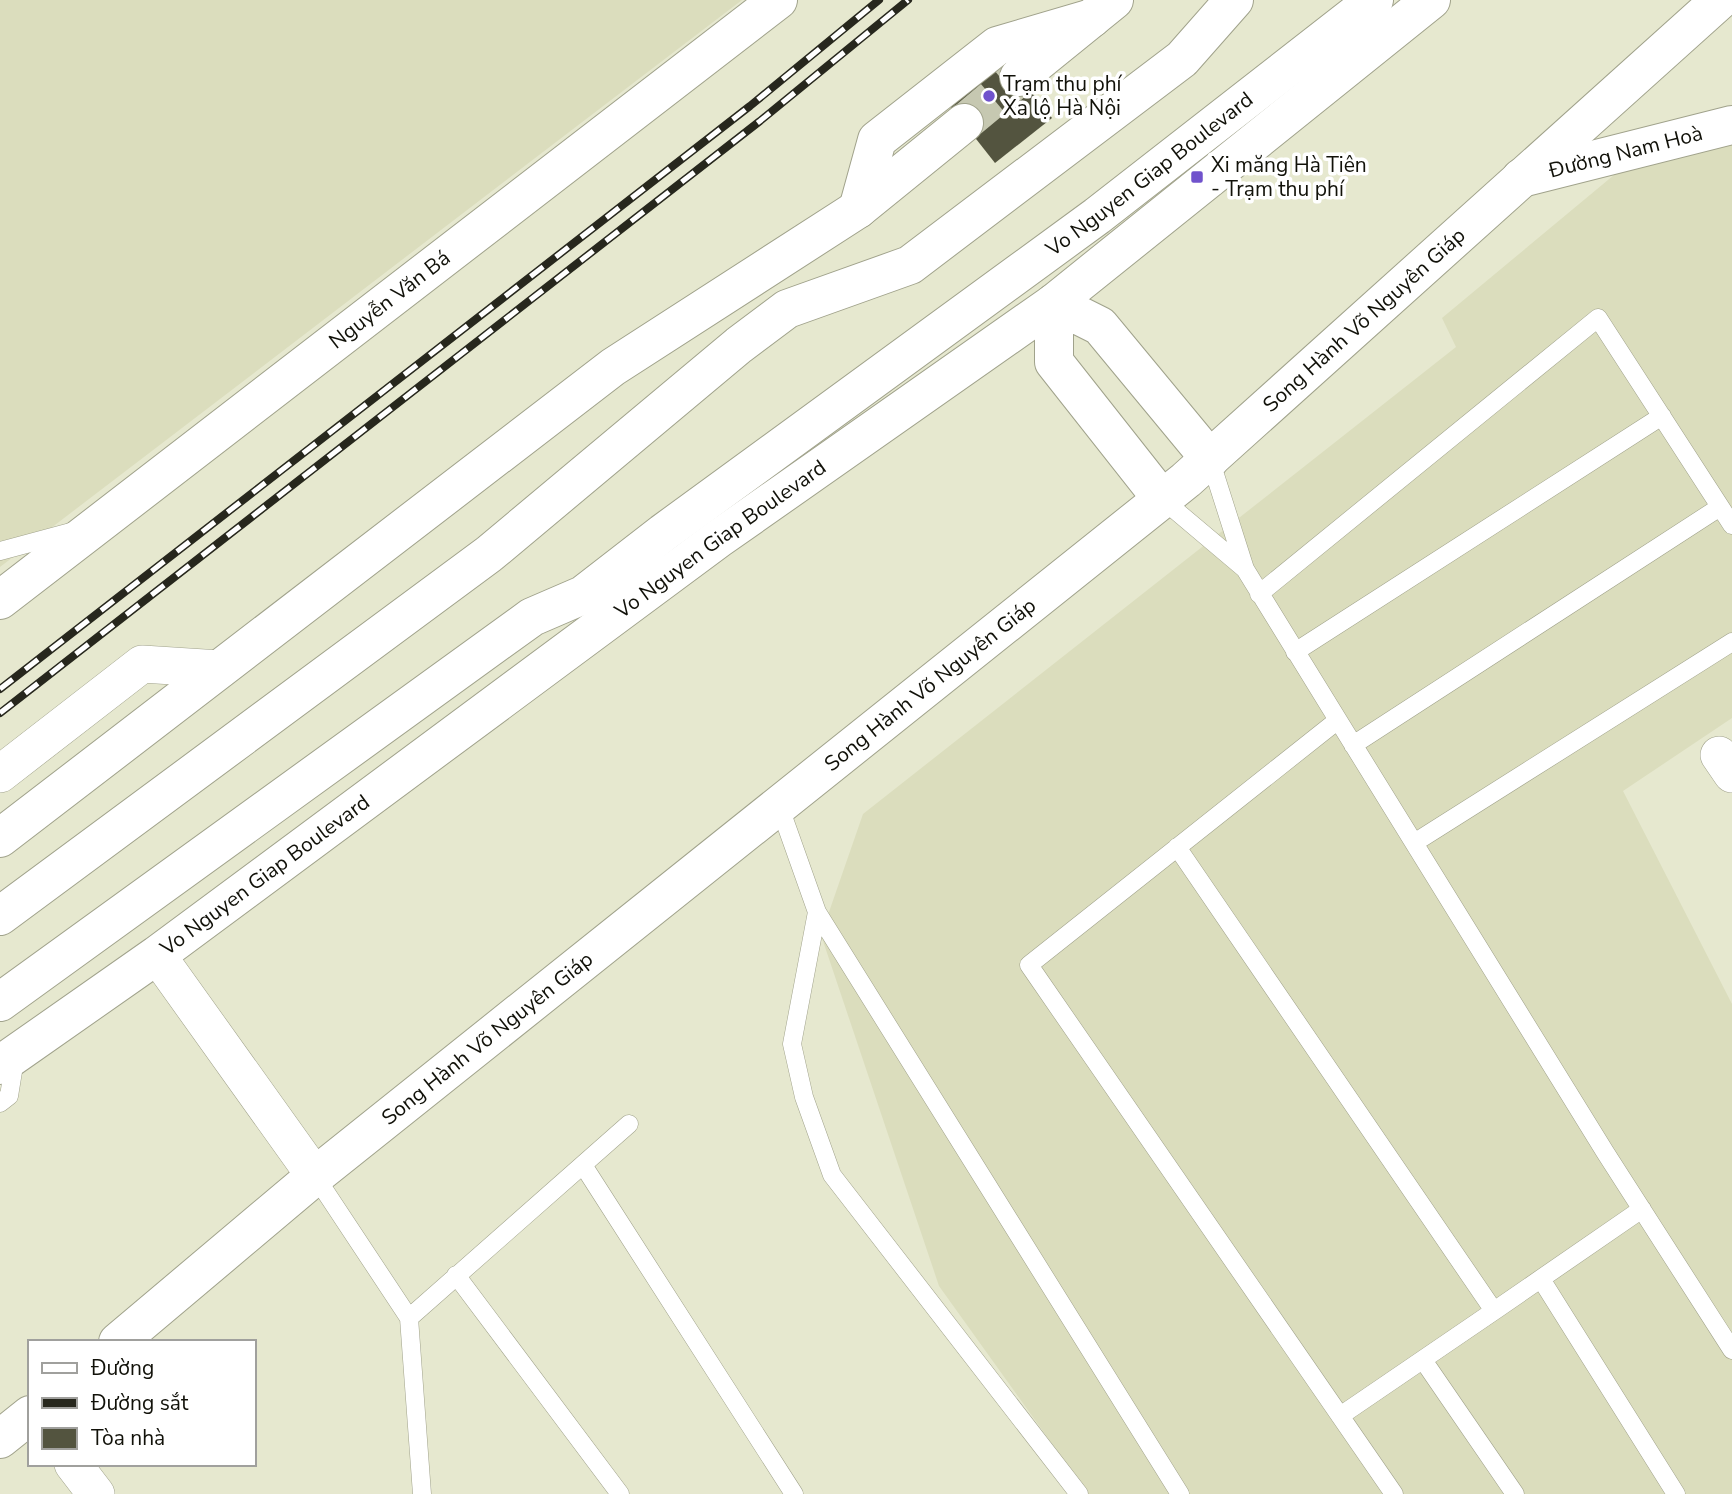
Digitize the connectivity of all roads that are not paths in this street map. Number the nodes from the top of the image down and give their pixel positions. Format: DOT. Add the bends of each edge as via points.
graph roads {
  1 [pos="778,0"];
  2 [pos="1234,0"];
  3 [pos="1374,0"];
  4 [pos="1431,0"];
  5 [pos="1720,0"];
  6 [pos="1103,9"];
  7 [pos="1020,77"];
  8 [pos="964,123"];
  9 [pos="1732,125"];
  10 [pos="1521,178"];
  11 [pos="858,209"];
  12 [pos="1091,221"];
  13 [pos="1054,303"];
  14 [pos="787,309"];
  15 [pos="964,314"];
  16 [pos="739,345"];
  17 [pos="613,367"];
  18 [pos="1662,416"];
  19 [pos="1210,459"];
  20 [pos="1162,499"];
  21 [pos="1720,506"];
  22 [pos="97,525"];
  23 [pos="1732,525"];
  24 [pos="663,533"];
  25 [pos="718,540"];
  26 [pos="2,547"];
  27 [pos="1245,569"];
  28 [pos="1259,594"];
  29 [pos="583,595"];
  30 [pos="0,600"];
  31 [pos="1732,642"];
  32 [pos="1295,652"];
  33 [pos="561,655"];
  34 [pos="220,669"];
  35 [pos="1338,720"];
  36 [pos="1353,744"];
  37 [pos="0,774"];
  38 [pos="779,805"];
  39 [pos="0,838"];
  40 [pos="1414,843"];
  41 [pos="1177,847"];
  42 [pos="817,912"];
  43 [pos="0,916"];
  44 [pos="157,955"];
  45 [pos="0,1002"];
  46 [pos="8,1060"];
  47 [pos="0,1103"];
  48 [pos="629,1124"];
  49 [pos="583,1164"];
  50 [pos="315,1176"];
  51 [pos="1642,1209"];
  52 [pos="456,1275"];
  53 [pos="1541,1279"];
  54 [pos="1494,1311"];
  55 [pos="409,1318"];
  56 [pos="120,1340"];
  57 [pos="1732,1350"];
  58 [pos="1423,1360"];
  59 [pos="1340,1416"];
  60 [pos="28,1417"];
  61 [pos="0,1439"];
  62 [pos="75,1466"];
  63 [pos="96,1494"];
  64 [pos="422,1494"];
  65 [pos="620,1494"];
  66 [pos="794,1494"];
  67 [pos="1079,1494"];
  68 [pos="1180,1494"];
  69 [pos="1394,1494"];
  70 [pos="1515,1494"];
  71 [pos="1676,1494"];
  1 -- 22 [label="main road, Nguyễn Văn Bá"];
  2 -- 14 [label="main road" via="1182,59 910,265"];
  3 -- 12 [label="main road, Vo Nguyen Giap Boulevard"];
  4 -- 13 [label="main road, Vo Nguyen Giap Boulevard"];
  5 -- 10 [label="main road, Song Hành Võ Nguyên Giáp"];
  6 -- 7 [label="main road"];
  6 -- 11 [label="main road" via="997,46 877,140"];
  8 -- 11 [label="main road"];
  9 -- 10 [label="main road, Đường Nam Hoà"];
  10 -- 19 [label="main road, Song Hành Võ Nguyên Giáp"];
  11 -- 14 [label="main road"];
  11 -- 17 [label="main road"];
  12 -- 13 [label="main road"];
  12 -- 15 [label="main road, Vo Nguyen Giap Boulevard"];
  13 -- 15 [label="main road"];
  13 -- 19 [label="main road" via="1100,326"];
  13 -- 20 [label="main road" via="1054,362"];
  13 -- 25 [label="main road, Vo Nguyen Giap Boulevard"];
  14 -- 16 [label="main road"];
  15 -- 24 [label="main road, Vo Nguyen Giap Boulevard"];
  16 -- 17 [label="main road"];
  16 -- 43 [label="main road" via="489,554"];
  17 -- 34 [label="main road"];
  18 -- 21 [label="lane"];
  18 -- 28 [label="lane" via="1598,318"];
  18 -- 32 [label="lane"];
  19 -- 20 [label="main road, Song Hành Võ Nguyên Giáp"];
  19 -- 27 [label="lane"];
  20 -- 27 [label="lane"];
  20 -- 38 [label="main road, Song Hành Võ Nguyên Giáp"];
  21 -- 23 [label="lane"];
  21 -- 36 [label="lane"];
  22 -- 26 [label="lane"];
  22 -- 30 [label="main road, Nguyễn Văn Bá"];
  24 -- 25 [label="main road"];
  24 -- 29 [label="main road, Vo Nguyen Giap Boulevard"];
  25 -- 33 [label="main road, Vo Nguyen Giap Boulevard"];
  27 -- 28 [label="lane"];
  28 -- 32 [label="lane"];
  29 -- 33 [label="main road"];
  29 -- 45 [label="main road, Vo Nguyen Giap Boulevard" via="532,617"];
  31 -- 40 [label="lane"];
  32 -- 35 [label="lane"];
  33 -- 44 [label="main road, Vo Nguyen Giap Boulevard"];
  34 -- 37 [label="street" via="142,664"];
  34 -- 39 [label="main road"];
  35 -- 36 [label="lane"];
  35 -- 41 [label="lane"];
  36 -- 40 [label="lane"];
  38 -- 42 [label="lane"];
  38 -- 50 [label="main road, Song Hành Võ Nguyên Giáp"];
  40 -- 51 [label="lane"];
  41 -- 54 [label="lane"];
  41 -- 59 [label="lane" via="1029,965"];
  42 -- 67 [label="lane" via="792,1044 804,1097 832,1175"];
  42 -- 68 [label="lane"];
  44 -- 46 [label="main road, Vo Nguyen Giap Boulevard"];
  44 -- 50 [label="street"];
  46 -- 47 [label="lane" via="9,1096"];
  48 -- 49 [label="lane"];
  49 -- 52 [label="lane"];
  49 -- 66 [label="lane"];
  50 -- 55 [label="lane"];
  50 -- 56 [label="main road, Song Hành Võ Nguyên Giáp"];
  51 -- 53 [label="lane"];
  51 -- 57 [label="lane"];
  52 -- 55 [label="lane"];
  52 -- 65 [label="lane"];
  53 -- 54 [label="lane"];
  53 -- 71 [label="lane"];
  54 -- 58 [label="lane"];
  55 -- 64 [label="lane"];
  58 -- 59 [label="lane"];
  58 -- 70 [label="lane"];
  59 -- 69 [label="lane"];
  60 -- 61 [label="main road"];
  62 -- 63 [label="street"];
}
